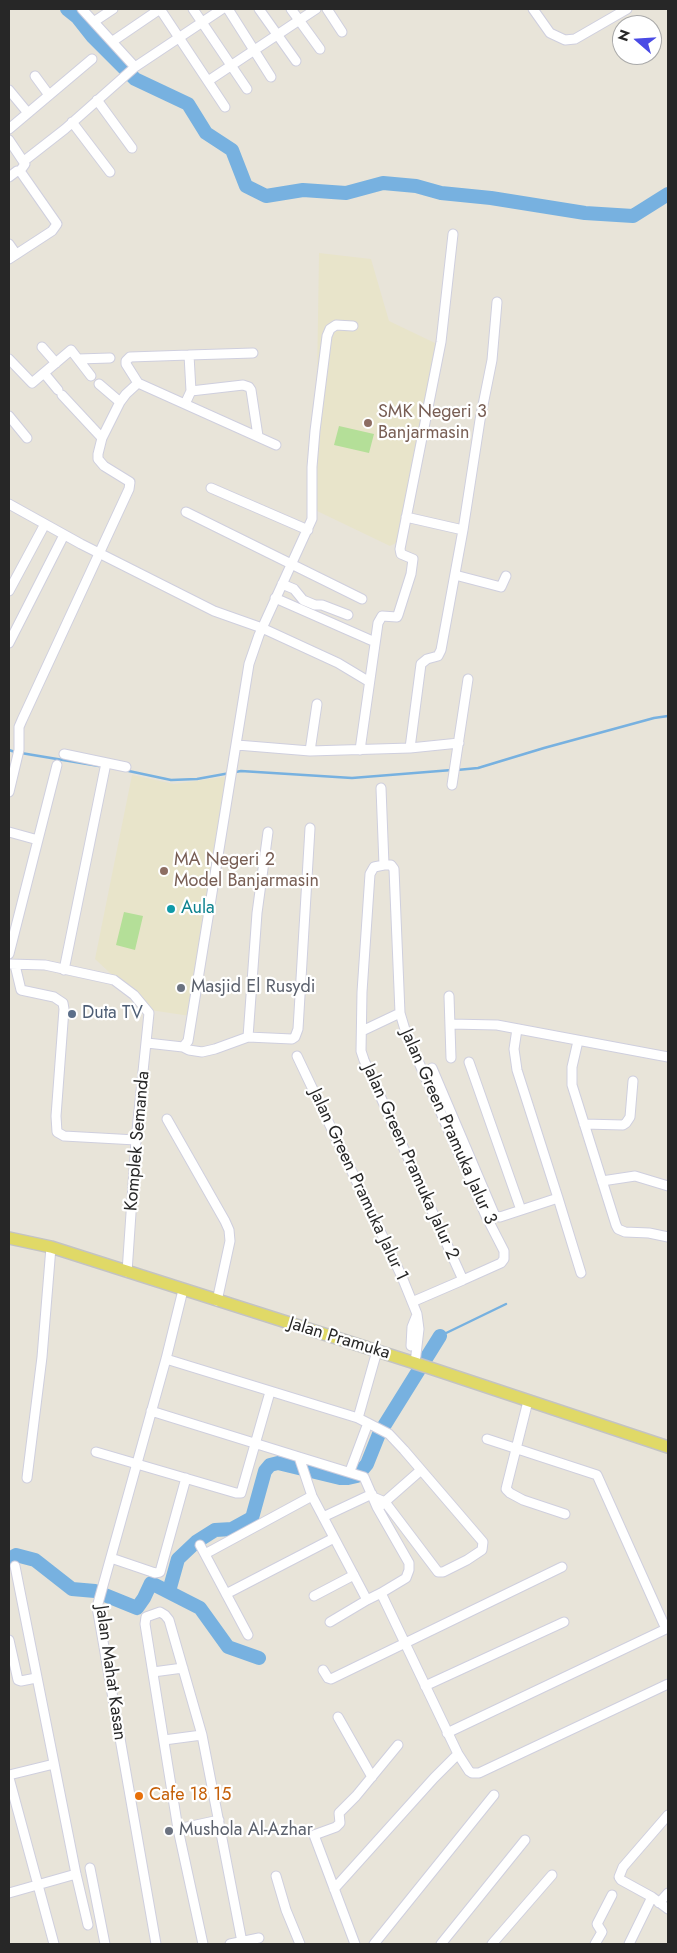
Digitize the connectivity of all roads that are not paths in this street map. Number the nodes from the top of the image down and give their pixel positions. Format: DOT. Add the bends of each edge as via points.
graph roads {
  1 [pos="82,9"];
  2 [pos="112,9"];
  3 [pos="160,9"];
  4 [pos="193,9"];
  5 [pos="222,9"];
  6 [pos="228,9"];
  7 [pos="259,9"];
  8 [pos="291,9"];
  9 [pos="316,9"];
  10 [pos="327,9"];
  11 [pos="533,9"];
  12 [pos="626,9"];
  13 [pos="299,20"];
  14 [pos="95,21"];
  15 [pos="202,22"];
  16 [pos="342,32"];
  17 [pos="277,35"];
  18 [pos="180,37"];
  19 [pos="113,42"];
  20 [pos="320,49"];
  21 [pos="255,50"];
  22 [pos="92,59"];
  23 [pos="296,61"];
  24 [pos="231,66"];
  25 [pos="133,68"];
  26 [pos="35,76"];
  27 [pos="272,77"];
  28 [pos="208,81"];
  29 [pos="247,89"];
  30 [pos="9,90"];
  31 [pos="49,95"];
  32 [pos="97,100"];
  33 [pos="225,108"];
  34 [pos="28,113"];
  35 [pos="72,122"];
  36 [pos="9,129"];
  37 [pos="9,140"];
  38 [pos="132,148"];
  39 [pos="24,160"];
  40 [pos="20,171"];
  41 [pos="110,172"];
  42 [pos="9,177"];
  43 [pos="453,234"];
  44 [pos="9,244"];
  45 [pos="12,256"];
  46 [pos="497,302"];
  47 [pos="353,326"];
  48 [pos="42,346"];
  49 [pos="252,353"];
  50 [pos="190,355"];
  51 [pos="110,358"];
  52 [pos="9,359"];
  53 [pos="78,359"];
  54 [pos="56,363"];
  55 [pos="44,373"];
  56 [pos="91,376"];
  57 [pos="138,383"];
  58 [pos="99,384"];
  59 [pos="191,391"];
  60 [pos="120,402"];
  61 [pos="185,404"];
  62 [pos="9,416"];
  63 [pos="258,436"];
  64 [pos="27,438"];
  65 [pos="102,438"];
  66 [pos="276,445"];
  67 [pos="211,488"];
  68 [pos="9,504"];
  69 [pos="186,512"];
  70 [pos="406,517"];
  71 [pos="45,524"];
  72 [pos="308,530"];
  73 [pos="463,530"];
  74 [pos="64,535"];
  75 [pos="99,553"];
  76 [pos="292,563"];
  77 [pos="455,575"];
  78 [pos="506,576"];
  79 [pos="282,584"];
  80 [pos="9,591"];
  81 [pos="276,598"];
  82 [pos="362,599"];
  83 [pos="348,615"];
  84 [pos="262,628"];
  85 [pos="375,642"];
  86 [pos="9,643"];
  87 [pos="468,679"];
  88 [pos="368,681"];
  89 [pos="317,704"];
  90 [pos="459,743"];
  91 [pos="236,745"];
  92 [pos="410,748"];
  93 [pos="360,750"];
  94 [pos="310,751"];
  95 [pos="64,754"];
  96 [pos="57,765"];
  97 [pos="105,766"];
  98 [pos="126,767"];
  99 [pos="452,785"];
  100 [pos="381,788"];
  101 [pos="9,792"];
  102 [pos="310,828"];
  103 [pos="9,832"];
  104 [pos="268,832"];
  105 [pos="38,840"];
  106 [pos="384,865"];
  107 [pos="11,938"];
  108 [pos="9,954"];
  109 [pos="12,965"];
  110 [pos="64,970"];
  111 [pos="449,996"];
  112 [pos="400,1013"];
  113 [pos="450,1024"];
  114 [pos="517,1029"];
  115 [pos="362,1031"];
  116 [pos="248,1037"];
  117 [pos="578,1041"];
  118 [pos="147,1043"];
  119 [pos="183,1047"];
  120 [pos="297,1056"];
  121 [pos="668,1056"];
  122 [pos="451,1058"];
  123 [pos="469,1062"];
  124 [pos="432,1068"];
  125 [pos="633,1080"];
  126 [pos="167,1119"];
  127 [pos="584,1124"];
  128 [pos="136,1140"];
  129 [pos="602,1180"];
  130 [pos="668,1186"];
  131 [pos="558,1198"];
  132 [pos="521,1210"];
  133 [pos="668,1237"];
  134 [pos="9,1238"];
  135 [pos="50,1247"];
  136 [pos="127,1272"];
  137 [pos="580,1273"];
  138 [pos="462,1280"];
  139 [pos="183,1290"];
  140 [pos="217,1301"];
  141 [pos="412,1302"];
  142 [pos="377,1351"];
  143 [pos="166,1359"];
  144 [pos="417,1364"];
  145 [pos="270,1392"];
  146 [pos="528,1402"];
  147 [pos="151,1411"];
  148 [pos="358,1418"];
  149 [pos="372,1424"];
  150 [pos="488,1439"];
  151 [pos="256,1443"];
  152 [pos="668,1447"];
  153 [pos="517,1449"];
  154 [pos="96,1452"];
  155 [pos="137,1463"];
  156 [pos="301,1464"];
  157 [pos="421,1470"];
  158 [pos="356,1473"];
  159 [pos="27,1478"];
  160 [pos="186,1478"];
  161 [pos="373,1495"];
  162 [pos="312,1496"];
  163 [pos="381,1505"];
  164 [pos="565,1514"];
  165 [pos="323,1517"];
  166 [pos="334,1538"];
  167 [pos="200,1545"];
  168 [pos="205,1554"];
  169 [pos="111,1558"];
  170 [pos="15,1566"];
  171 [pos="562,1567"];
  172 [pos="354,1575"];
  173 [pos="226,1594"];
  174 [pos="381,1594"];
  175 [pos="314,1596"];
  176 [pos="367,1600"];
  177 [pos="330,1622"];
  178 [pos="564,1622"];
  179 [pos="667,1628"];
  180 [pos="248,1635"];
  181 [pos="9,1640"];
  182 [pos="406,1643"];
  183 [pos="183,1668"];
  184 [pos="323,1670"];
  185 [pos="153,1672"];
  186 [pos="36,1678"];
  187 [pos="668,1684"];
  188 [pos="425,1686"];
  189 [pos="338,1717"];
  190 [pos="447,1733"];
  191 [pos="202,1735"];
  192 [pos="164,1740"];
  193 [pos="398,1745"];
  194 [pos="458,1754"];
  195 [pos="54,1764"];
  196 [pos="9,1776"];
  197 [pos="372,1777"];
  198 [pos="494,1795"];
  199 [pos="668,1816"];
  200 [pos="219,1820"];
  201 [pos="178,1829"];
  202 [pos="525,1840"];
  203 [pos="90,1868"];
  204 [pos="76,1874"];
  205 [pos="552,1875"];
  206 [pos="276,1876"];
  207 [pos="38,1884"];
  208 [pos="334,1889"];
  209 [pos="668,1893"];
  210 [pos="9,1894"];
  211 [pos="612,1895"];
  212 [pos="656,1900"];
  213 [pos="668,1909"];
  214 [pos="88,1925"];
  215 [pos="259,1938"];
  216 [pos="242,1942"];
  217 [pos="54,1944"];
  218 [pos="105,1944"];
  219 [pos="156,1944"];
  220 [pos="203,1944"];
  221 [pos="230,1944"];
  222 [pos="300,1944"];
  223 [pos="355,1944"];
  224 [pos="374,1944"];
  225 [pos="441,1944"];
  226 [pos="492,1944"];
  227 [pos="595,1944"];
  228 [pos="629,1944"];
  1 -- 14 [label="street"];
  2 -- 14 [label="street"];
  3 -- 18 [label="street"];
  3 -- 19 [label="street"];
  4 -- 15 [label="street"];
  5 -- 15 [label="street"];
  6 -- 21 [label="street"];
  7 -- 17 [label="street"];
  8 -- 13 [label="street"];
  9 -- 13 [label="street"];
  10 -- 16 [label="street"];
  11 -- 12 [label="street" via="550,33 565,40 575,39"];
  13 -- 17 [label="street"];
  13 -- 20 [label="street"];
  14 -- 19 [label="street"];
  15 -- 18 [label="street"];
  15 -- 24 [label="street"];
  17 -- 21 [label="street"];
  17 -- 23 [label="street"];
  18 -- 25 [label="street"];
  18 -- 28 [label="street"];
  19 -- 25 [label="street"];
  21 -- 24 [label="street"];
  21 -- 27 [label="street"];
  22 -- 31 [label="street"];
  24 -- 28 [label="street"];
  24 -- 29 [label="street"];
  25 -- 32 [label="street"];
  26 -- 31 [label="street"];
  28 -- 33 [label="street"];
  30 -- 34 [label="street"];
  31 -- 34 [label="street"];
  32 -- 35 [label="street"];
  32 -- 38 [label="street"];
  34 -- 36 [label="street"];
  35 -- 39 [label="street"];
  35 -- 41 [label="street"];
  37 -- 39 [label="street"];
  39 -- 40 [label="street"];
  40 -- 42 [label="street"];
  40 -- 45 [label="street" via="57,224 55,229"];
  43 -- 70 [label="street" via="441,342"];
  44 -- 45 [label="street"];
  46 -- 73 [label="street" via="495,338"];
  47 -- 72 [label="street" via="336,325 327,336 312,467 313,513"];
  48 -- 54 [label="street"];
  49 -- 50 [label="street"];
  50 -- 57 [label="street" via="130,357 126,364"];
  50 -- 59 [label="street"];
  51 -- 53 [label="street"];
  52 -- 55 [label="street" via="32,383"];
  53 -- 54 [label="street" via="71,350"];
  53 -- 56 [label="street"];
  54 -- 55 [label="street"];
  55 -- 65 [label="street"];
  57 -- 60 [label="street"];
  57 -- 61 [label="street"];
  58 -- 60 [label="street"];
  59 -- 61 [label="street"];
  59 -- 63 [label="street" via="249,386"];
  60 -- 65 [label="street"];
  61 -- 63 [label="street"];
  62 -- 64 [label="street"];
  63 -- 66 [label="street"];
  65 -- 75 [label="street" via="98,454 100,462 130,484"];
  67 -- 72 [label="street"];
  68 -- 71 [label="street"];
  69 -- 76 [label="street"];
  70 -- 73 [label="street"];
  70 -- 85 [label="street" via="400,552 413,559 411,574 398,615 380,618"];
  71 -- 74 [label="street"];
  71 -- 80 [label="street"];
  72 -- 76 [label="street"];
  73 -- 77 [label="street"];
  74 -- 75 [label="street"];
  74 -- 86 [label="street"];
  75 -- 84 [label="street" via="214,611"];
  75 -- 101 [label="street" via="22,720"];
  76 -- 79 [label="street"];
  76 -- 82 [label="street"];
  77 -- 78 [label="street" via="501,587"];
  77 -- 92 [label="street" via="441,650 438,656 423,661 419,672"];
  79 -- 81 [label="street"];
  79 -- 83 [label="street" via="294,589 302,600"];
  81 -- 84 [label="street"];
  81 -- 85 [label="street"];
  84 -- 88 [label="street" via="338,663"];
  84 -- 91 [label="street" via="249,664"];
  85 -- 88 [label="street"];
  87 -- 90 [label="street"];
  88 -- 93 [label="street"];
  89 -- 94 [label="street"];
  90 -- 92 [label="street"];
  90 -- 99 [label="street"];
  91 -- 94 [label="street"];
  91 -- 119 [label="street" via="194,1013 188,1041"];
  92 -- 93 [label="street"];
  93 -- 94 [label="street"];
  95 -- 97 [label="street"];
  96 -- 105 [label="street"];
  97 -- 98 [label="street"];
  97 -- 110 [label="street"];
  100 -- 106 [label="street"];
  102 -- 116 [label="street" via="297,1034 292,1039"];
  103 -- 105 [label="street"];
  104 -- 116 [label="street" via="257,914"];
  105 -- 107 [label="street"];
  106 -- 112 [label="street, Jalan Green Pramuka Jalur 3" via="391,865 394,870"];
  106 -- 115 [label="street, Jalan Green Pramuka Jalur 2" via="374,867 370,874"];
  107 -- 108 [label="street"];
  109 -- 110 [label="street" via="45,964"];
  109 -- 128 [label="street" via="20,990 54,998 63,1004 57,1132 64,1136"];
  110 -- 118 [label="street, Komplek Semanda" via="114,980 123,986 148,1010"];
  111 -- 113 [label="street"];
  112 -- 115 [label="street"];
  112 -- 138 [label="street, Jalan Green Pramuka Jalur 3" via="414,1054 504,1251 501,1263"];
  113 -- 114 [label="street" via="478,1023"];
  113 -- 122 [label="street"];
  114 -- 117 [label="street"];
  114 -- 131 [label="street" via="514,1049 517,1070"];
  115 -- 138 [label="street, Jalan Green Pramuka Jalur 2" via="360,1042 364,1060"];
  116 -- 119 [label="street" via="202,1052"];
  117 -- 121 [label="street"];
  117 -- 127 [label="street" via="571,1081"];
  118 -- 119 [label="street"];
  118 -- 128 [label="street, Komplek Semanda"];
  120 -- 141 [label="street, Jalan Green Pramuka Jalur 1"];
  123 -- 132 [label="street"];
  124 -- 132 [label="street" via="494,1214 500,1217"];
  125 -- 127 [label="street" via="630,1117 626,1123"];
  126 -- 140 [label="street" via="229,1230 230,1241"];
  127 -- 129 [label="street"];
  128 -- 136 [label="street, Komplek Semanda"];
  129 -- 130 [label="street" via="635,1176"];
  129 -- 133 [label="street" via="618,1229"];
  131 -- 132 [label="street"];
  131 -- 137 [label="street"];
  134 -- 135 [label="main road, Jalan Pramuka"];
  135 -- 136 [label="main road, Jalan Pramuka"];
  135 -- 159 [label="street" via="42,1357"];
  136 -- 139 [label="main road, Jalan Pramuka"];
  138 -- 141 [label="street, Jalan Green Pramuka Jalur 2"];
  139 -- 140 [label="main road, Jalan Pramuka"];
  139 -- 143 [label="street, Jalan Mahat Kasan"];
  140 -- 142 [label="main road, Jalan Pramuka"];
  141 -- 144 [label="street, Jalan Green Pramuka Jalur 1" via="419,1329"];
  142 -- 144 [label="main road, Jalan Pramuka"];
  142 -- 148 [label="street"];
  143 -- 145 [label="street"];
  143 -- 147 [label="street, Jalan Mahat Kasan"];
  144 -- 146 [label="main road, Jalan Pramuka"];
  145 -- 148 [label="street"];
  145 -- 151 [label="street"];
  146 -- 152 [label="main road, Jalan Pramuka"];
  146 -- 153 [label="street"];
  147 -- 151 [label="street"];
  147 -- 155 [label="street, Jalan Mahat Kasan"];
  148 -- 149 [label="street"];
  149 -- 157 [label="street" via="389,1434"];
  149 -- 158 [label="street"];
  150 -- 153 [label="street"];
  151 -- 156 [label="street"];
  151 -- 160 [label="street" via="241,1493"];
  153 -- 164 [label="street" via="507,1491"];
  153 -- 179 [label="street" via="597,1475"];
  154 -- 155 [label="street"];
  155 -- 160 [label="street"];
  155 -- 169 [label="street, Jalan Mahat Kasan"];
  156 -- 158 [label="street"];
  156 -- 162 [label="street"];
  157 -- 163 [label="street"];
  157 -- 163 [label="street" via="483,1542 479,1553 438,1572"];
  158 -- 161 [label="street" via="367,1481"];
  160 -- 169 [label="street" via="160,1572"];
  161 -- 163 [label="street"];
  161 -- 165 [label="street"];
  162 -- 165 [label="street"];
  162 -- 168 [label="street"];
  163 -- 174 [label="street" via="410,1567 406,1578"];
  165 -- 166 [label="street"];
  166 -- 172 [label="street"];
  166 -- 173 [label="street"];
  167 -- 168 [label="street"];
  168 -- 173 [label="street"];
  169 -- 219 [label="street, Jalan Mahat Kasan" via="97,1607"];
  170 -- 186 [label="street"];
  171 -- 182 [label="street"];
  172 -- 175 [label="street"];
  172 -- 176 [label="street"];
  173 -- 180 [label="street"];
  174 -- 176 [label="street"];
  174 -- 182 [label="street"];
  176 -- 177 [label="street"];
  178 -- 188 [label="street"];
  179 -- 190 [label="street"];
  181 -- 186 [label="street" via="18,1680"];
  182 -- 184 [label="street" via="332,1678 328,1678"];
  182 -- 188 [label="street"];
  183 -- 185 [label="street"];
  183 -- 185 [label="street" via="169,1620 160,1612 150,1614 145,1620"];
  183 -- 191 [label="street"];
  185 -- 192 [label="street"];
  186 -- 195 [label="street"];
  187 -- 194 [label="street" via="479,1773 469,1771"];
  188 -- 190 [label="street"];
  189 -- 197 [label="street"];
  190 -- 194 [label="street"];
  191 -- 192 [label="street"];
  191 -- 200 [label="street"];
  192 -- 201 [label="street"];
  193 -- 197 [label="street"];
  194 -- 208 [label="street"];
  195 -- 196 [label="street"];
  195 -- 204 [label="street"];
  196 -- 207 [label="street"];
  197 -- 208 [label="street" via="339,1813 340,1824 314,1835"];
  198 -- 224 [label="street"];
  199 -- 212 [label="street" via="620,1873 621,1880"];
  200 -- 201 [label="street"];
  200 -- 216 [label="street"];
  201 -- 220 [label="street"];
  202 -- 225 [label="street"];
  203 -- 218 [label="street"];
  204 -- 207 [label="street"];
  204 -- 214 [label="street"];
  205 -- 226 [label="street"];
  206 -- 222 [label="street"];
  207 -- 210 [label="street"];
  207 -- 217 [label="street"];
  208 -- 223 [label="street"];
  209 -- 212 [label="street"];
  211 -- 227 [label="street" via="597,1924 602,1932"];
  212 -- 213 [label="street"];
  212 -- 228 [label="street"];
  215 -- 216 [label="street"];
  216 -- 221 [label="street"];
}
